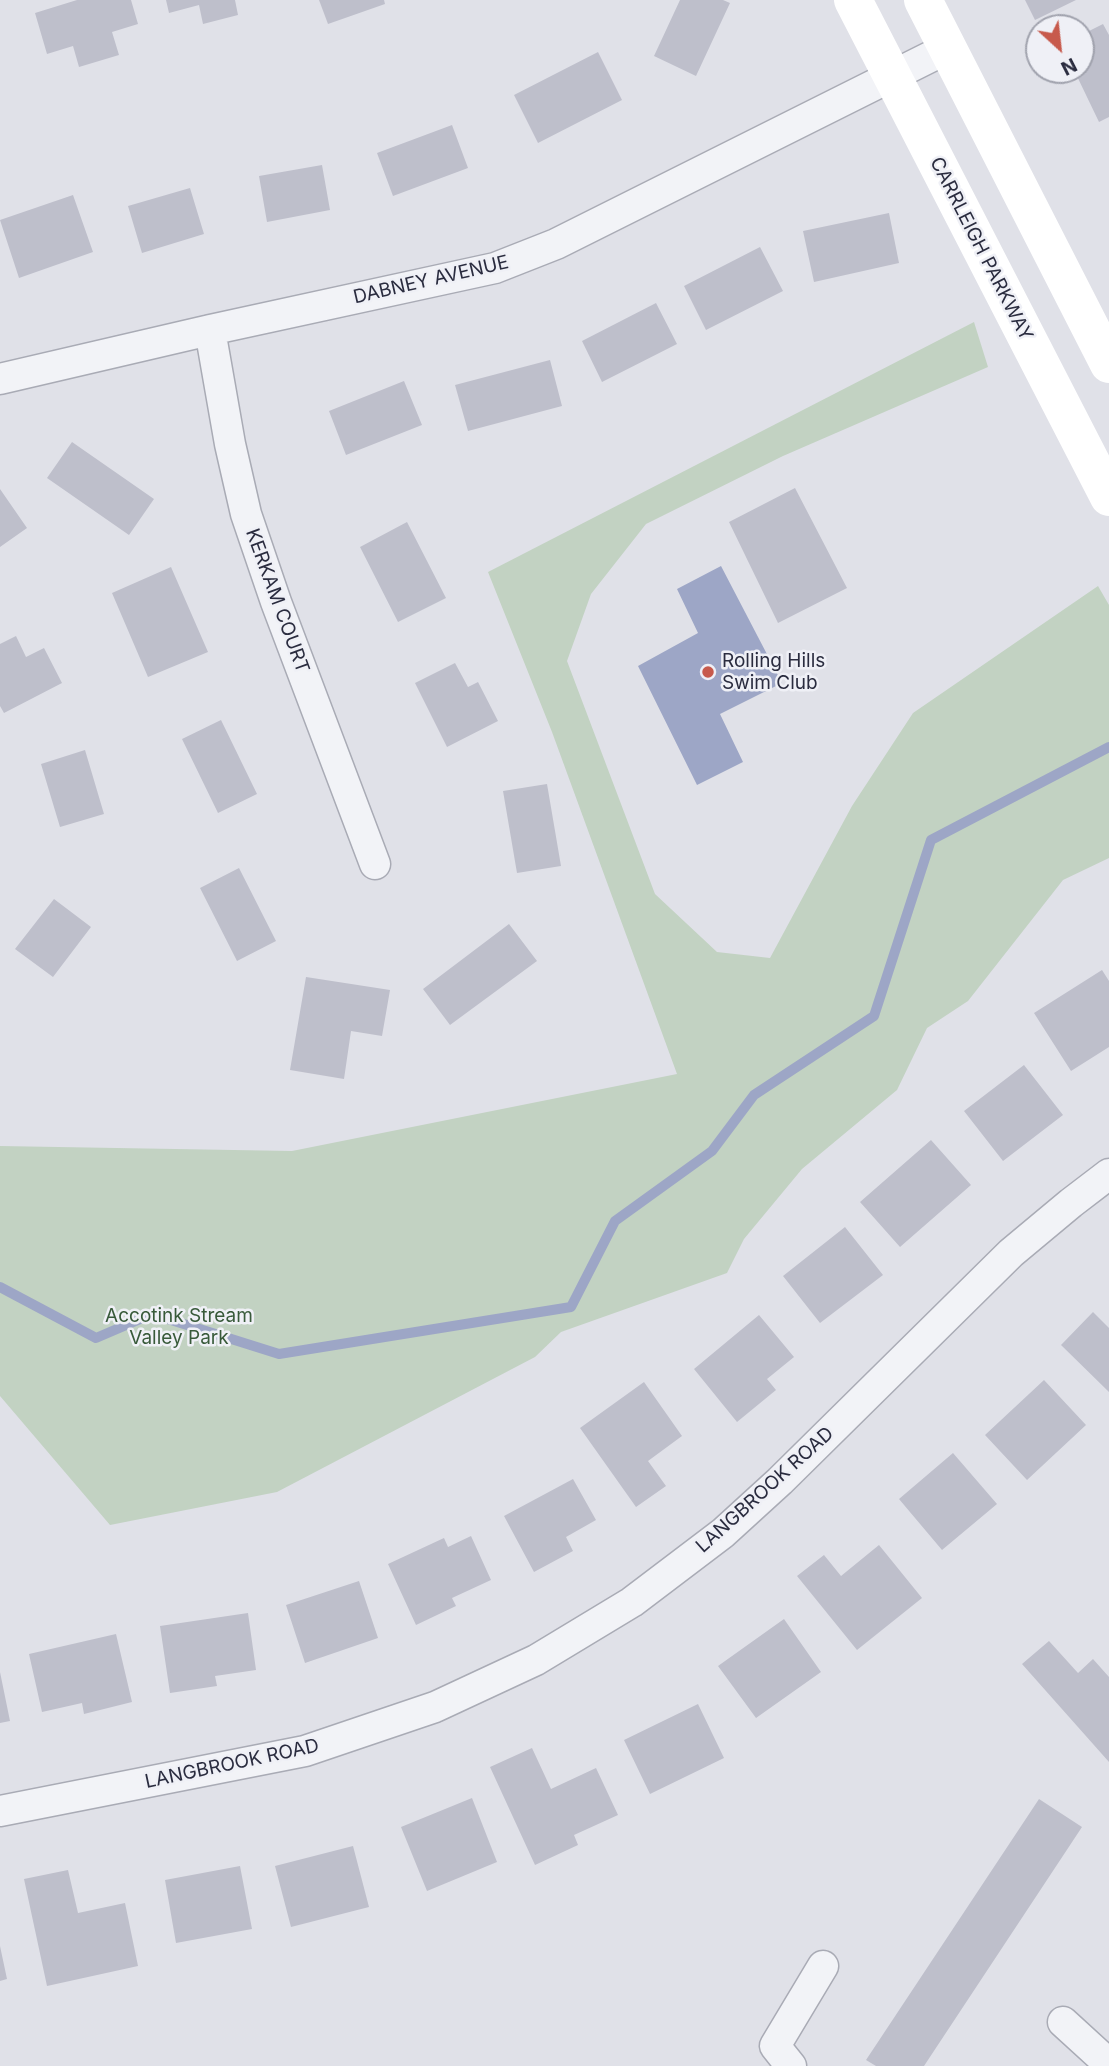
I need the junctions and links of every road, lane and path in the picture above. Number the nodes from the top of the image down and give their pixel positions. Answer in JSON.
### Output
{"nodes":[{"id":1,"x":853,"y":0,"type":"edge"},
{"id":2,"x":923,"y":0,"type":"edge"},
{"id":3,"x":948,"y":48,"type":"junction"},
{"id":4,"x":892,"y":77,"type":"junction"},
{"id":5,"x":210,"y":330,"type":"junction"},
{"id":6,"x":1109,"y":364,"type":"edge"},
{"id":7,"x":0,"y":379,"type":"edge"},
{"id":8,"x":1109,"y":497,"type":"edge"},
{"id":9,"x":375,"y":864,"type":"dead end"},
{"id":10,"x":1109,"y":1174,"type":"edge"},
{"id":11,"x":0,"y":1811,"type":"edge"},
{"id":12,"x":823,"y":1966,"type":"dead end"},
{"id":13,"x":1063,"y":2022,"type":"dead end"},
{"id":14,"x":1109,"y":2064,"type":"edge"},
{"id":15,"x":791,"y":2066,"type":"edge"}],
"edges":[{"from":1,"to":4,"type":"street","name":"CARRLEIGH PARKWAY"},
{"from":2,"to":3,"type":"street"},
{"from":3,"to":4,"type":"street","name":"DABNEY AVENUE"},
{"from":3,"to":6,"type":"street"},
{"from":4,"to":5,"type":"street","name":"DABNEY AVENUE"},
{"from":4,"to":8,"type":"street","name":"CARRLEIGH PARKWAY"},
{"from":5,"to":7,"type":"street","name":"DABNEY AVENUE"},
{"from":5,"to":9,"type":"street","name":"KERKAM COURT"},
{"from":10,"to":11,"type":"street","name":"LANGBROOK ROAD"},
{"from":12,"to":15,"type":"street"},
{"from":13,"to":14,"type":"street"}]}
